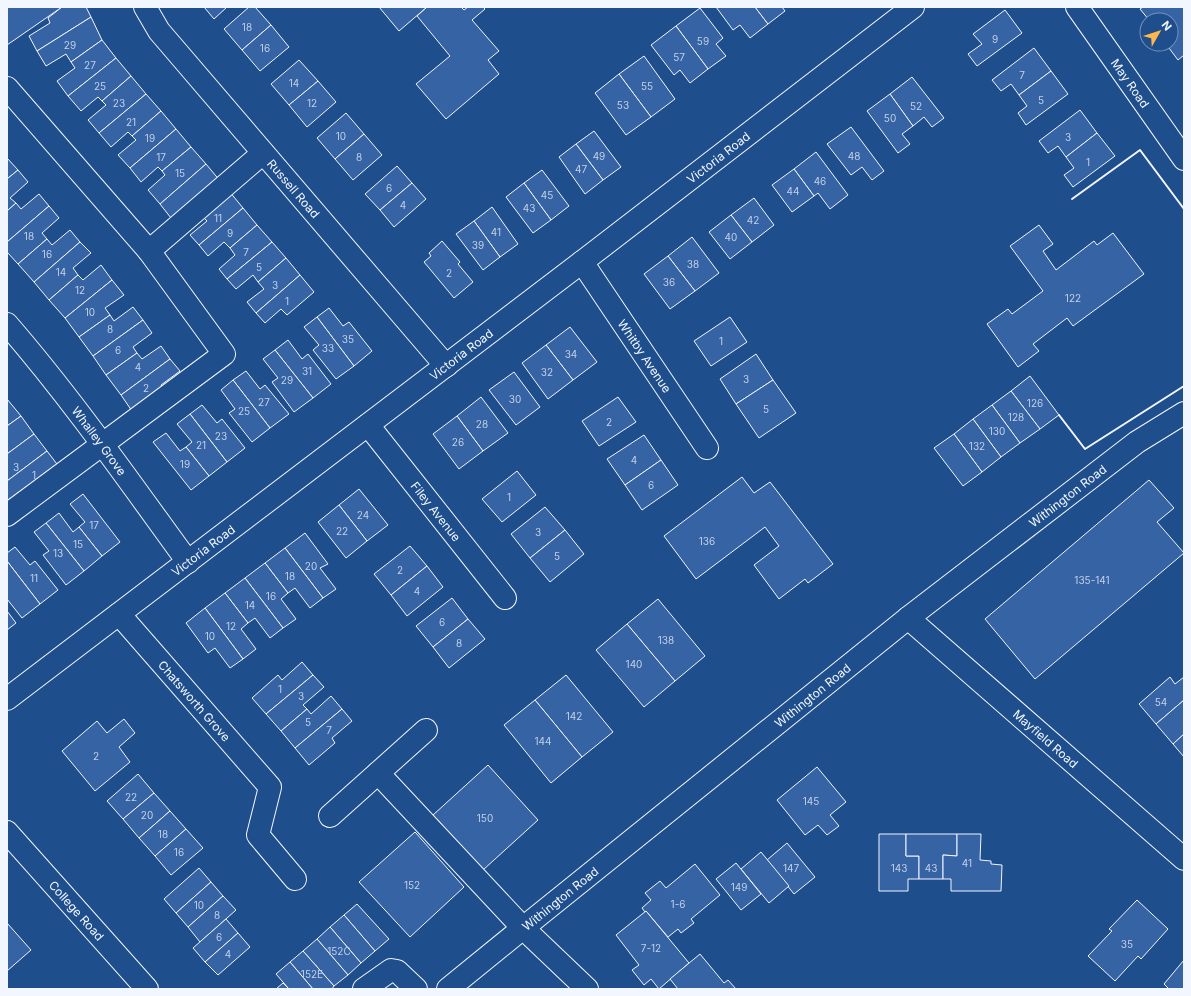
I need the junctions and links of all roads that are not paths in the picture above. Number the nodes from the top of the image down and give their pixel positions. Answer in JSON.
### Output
{"nodes":[{"id":1,"x":145,"y":7,"type":"edge"},
{"id":2,"x":913,"y":7,"type":"edge"},
{"id":3,"x":1077,"y":7,"type":"edge"},
{"id":4,"x":7,"y":88,"type":"edge"},
{"id":5,"x":263,"y":153,"type":"junction"},
{"id":6,"x":1184,"y":159,"type":"edge"},
{"id":7,"x":149,"y":251,"type":"junction"},
{"id":8,"x":582,"y":262,"type":"junction"},
{"id":9,"x":7,"y":324,"type":"edge"},
{"id":10,"x":446,"y":366,"type":"junction"},
{"id":11,"x":1183,"y":416,"type":"edge"},
{"id":12,"x":368,"y":425,"type":"junction"},
{"id":13,"x":102,"y":444,"type":"junction"},
{"id":14,"x":707,"y":448,"type":"dead end"},
{"id":15,"x":7,"y":515,"type":"edge"},
{"id":16,"x":188,"y":562,"type":"junction"},
{"id":17,"x":505,"y":598,"type":"dead end"},
{"id":18,"x":119,"y":614,"type":"junction"},
{"id":19,"x":908,"y":618,"type":"junction"},
{"id":20,"x":7,"y":699,"type":"edge"},
{"id":21,"x":426,"y":730,"type":"dead end"},
{"id":22,"x":378,"y":773,"type":"junction"},
{"id":23,"x":330,"y":816,"type":"dead end"},
{"id":24,"x":7,"y":832,"type":"edge"},
{"id":25,"x":1184,"y":859,"type":"edge"},
{"id":26,"x":295,"y":879,"type":"dead end"},
{"id":27,"x":523,"y":928,"type":"junction"},
{"id":28,"x":147,"y":989,"type":"edge"},
{"id":29,"x":364,"y":989,"type":"edge"},
{"id":30,"x":416,"y":989,"type":"edge"},
{"id":31,"x":448,"y":989,"type":"edge"},
{"id":32,"x":587,"y":989,"type":"edge"}],
"edges":[{"from":1,"to":5,"type":"street","name":"Russell Road"},
{"from":2,"to":8,"type":"street","name":"Victoria Road"},
{"from":3,"to":6,"type":"street","name":"May Road"},
{"from":4,"to":7,"type":"street"},
{"from":5,"to":7,"type":"street"},
{"from":5,"to":10,"type":"street","name":"Russell Road"},
{"from":7,"to":13,"type":"street"},
{"from":8,"to":10,"type":"street","name":"Victoria Road"},
{"from":8,"to":14,"type":"street","name":"Whitby Avenue"},
{"from":9,"to":13,"type":"street","name":"Whalley Grove"},
{"from":10,"to":12,"type":"street","name":"Victoria Road"},
{"from":11,"to":19,"type":"street","name":"Withington Road"},
{"from":12,"to":16,"type":"street","name":"Victoria Road"},
{"from":12,"to":17,"type":"street","name":"Filey Avenue"},
{"from":13,"to":15,"type":"street"},
{"from":13,"to":16,"type":"street","name":"Whalley Grove"},
{"from":16,"to":18,"type":"street","name":"Victoria Road"},
{"from":18,"to":20,"type":"street","name":"Victoria Road"},
{"from":18,"to":26,"type":"street","name":"Chatsworth Grove"},
{"from":19,"to":25,"type":"street","name":"Mayfield Road"},
{"from":19,"to":27,"type":"street","name":"Withington Road"},
{"from":21,"to":22,"type":"street"},
{"from":22,"to":23,"type":"street"},
{"from":22,"to":27,"type":"street"},
{"from":24,"to":28,"type":"street","name":"College Road"},
{"from":27,"to":31,"type":"street","name":"Withington Road"},
{"from":27,"to":32,"type":"street"},
{"from":29,"to":30,"type":"street"}]}
